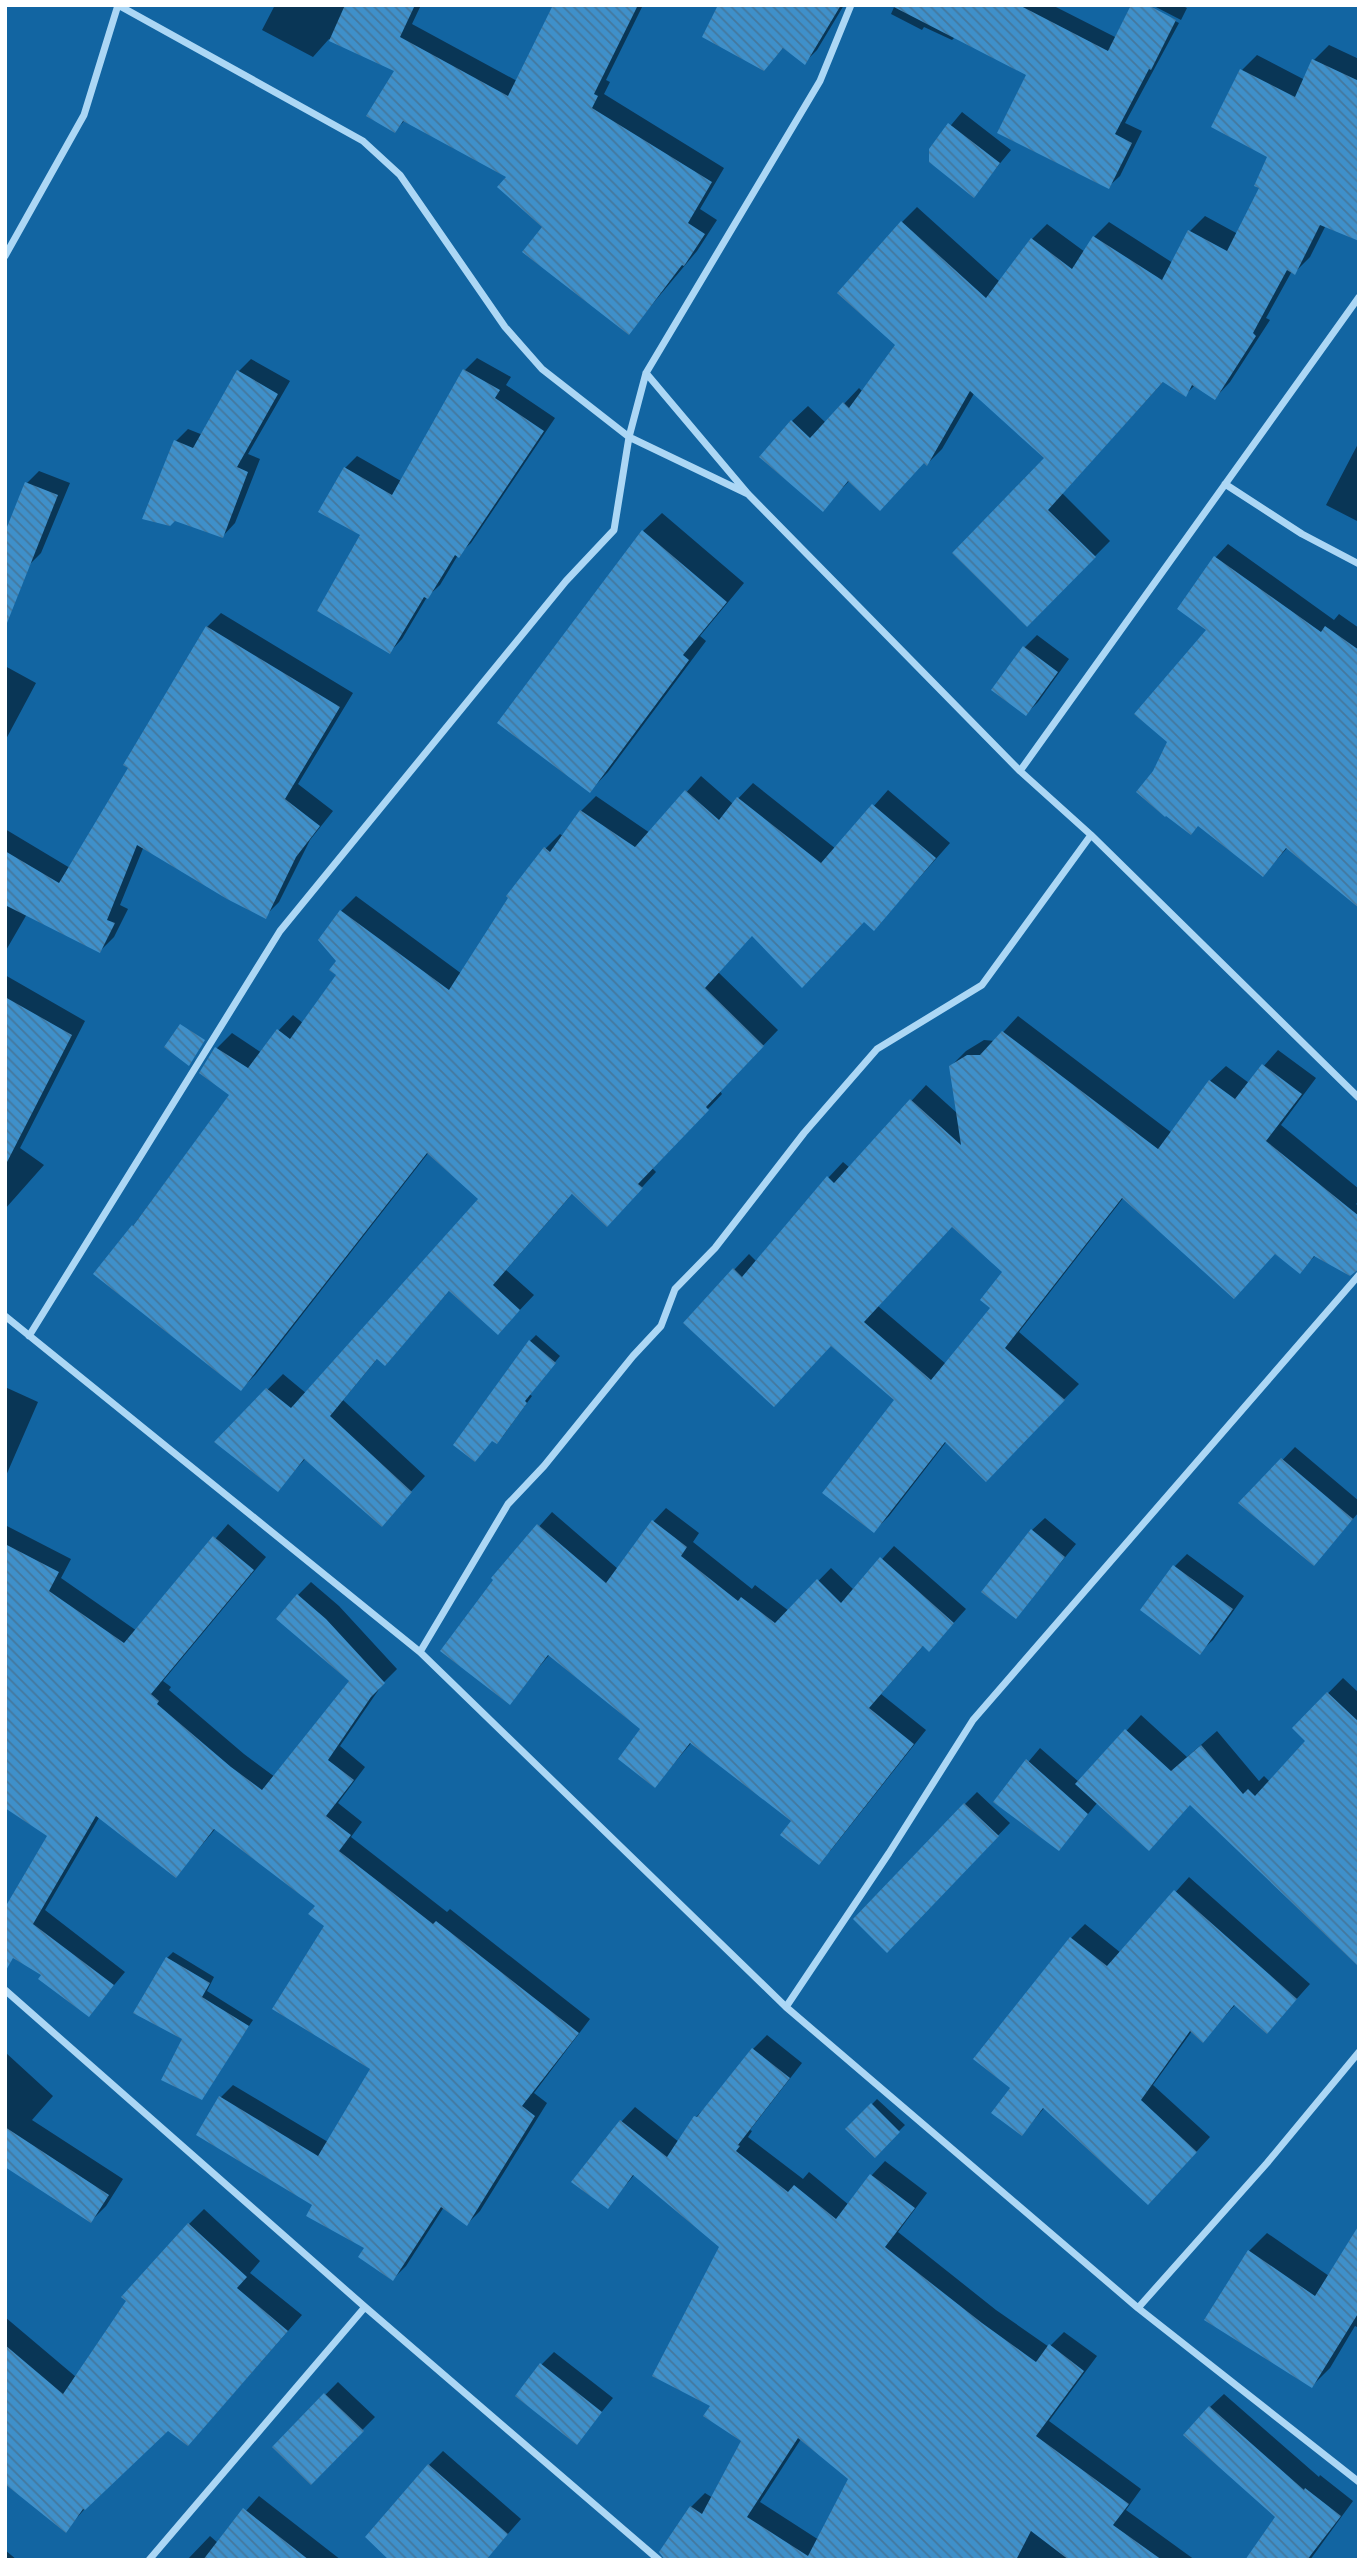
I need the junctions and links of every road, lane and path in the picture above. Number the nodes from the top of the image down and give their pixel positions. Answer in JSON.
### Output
{"nodes":[{"id":1,"x":851,"y":5,"type":"edge"},
{"id":2,"x":5,"y":256,"type":"edge"},
{"id":3,"x":1359,"y":298,"type":"edge"},
{"id":4,"x":646,"y":373,"type":"junction"},
{"id":5,"x":629,"y":437,"type":"junction"},
{"id":6,"x":1225,"y":484,"type":"junction"},
{"id":7,"x":748,"y":494,"type":"junction"},
{"id":8,"x":1359,"y":564,"type":"edge"},
{"id":9,"x":1020,"y":771,"type":"junction"},
{"id":10,"x":1091,"y":835,"type":"junction"},
{"id":11,"x":1359,"y":1098,"type":"edge"},
{"id":12,"x":1359,"y":1275,"type":"edge"},
{"id":13,"x":5,"y":1316,"type":"edge"},
{"id":14,"x":29,"y":1336,"type":"junction"},
{"id":15,"x":420,"y":1652,"type":"junction"},
{"id":16,"x":5,"y":1990,"type":"edge"},
{"id":17,"x":786,"y":2007,"type":"junction"},
{"id":18,"x":1359,"y":2052,"type":"edge"},
{"id":19,"x":365,"y":2307,"type":"junction"},
{"id":20,"x":1138,"y":2308,"type":"junction"},
{"id":21,"x":1359,"y":2482,"type":"edge"},
{"id":22,"x":149,"y":2560,"type":"edge"},
{"id":23,"x":659,"y":2560,"type":"edge"}],
"edges":[{"from":1,"to":4,"type":"street"},
{"from":2,"to":5,"type":"street"},
{"from":3,"to":6,"type":"street"},
{"from":4,"to":5,"type":"street"},
{"from":4,"to":7,"type":"street"},
{"from":5,"to":7,"type":"street"},
{"from":5,"to":14,"type":"street"},
{"from":6,"to":8,"type":"street"},
{"from":6,"to":9,"type":"street"},
{"from":7,"to":9,"type":"street"},
{"from":9,"to":10,"type":"street"},
{"from":10,"to":11,"type":"street"},
{"from":10,"to":15,"type":"street"},
{"from":12,"to":17,"type":"street"},
{"from":13,"to":14,"type":"street"},
{"from":14,"to":15,"type":"street"},
{"from":15,"to":17,"type":"street"},
{"from":16,"to":19,"type":"street"},
{"from":17,"to":20,"type":"street"},
{"from":18,"to":20,"type":"street"},
{"from":19,"to":22,"type":"street"},
{"from":19,"to":23,"type":"street"},
{"from":20,"to":21,"type":"street"}]}
